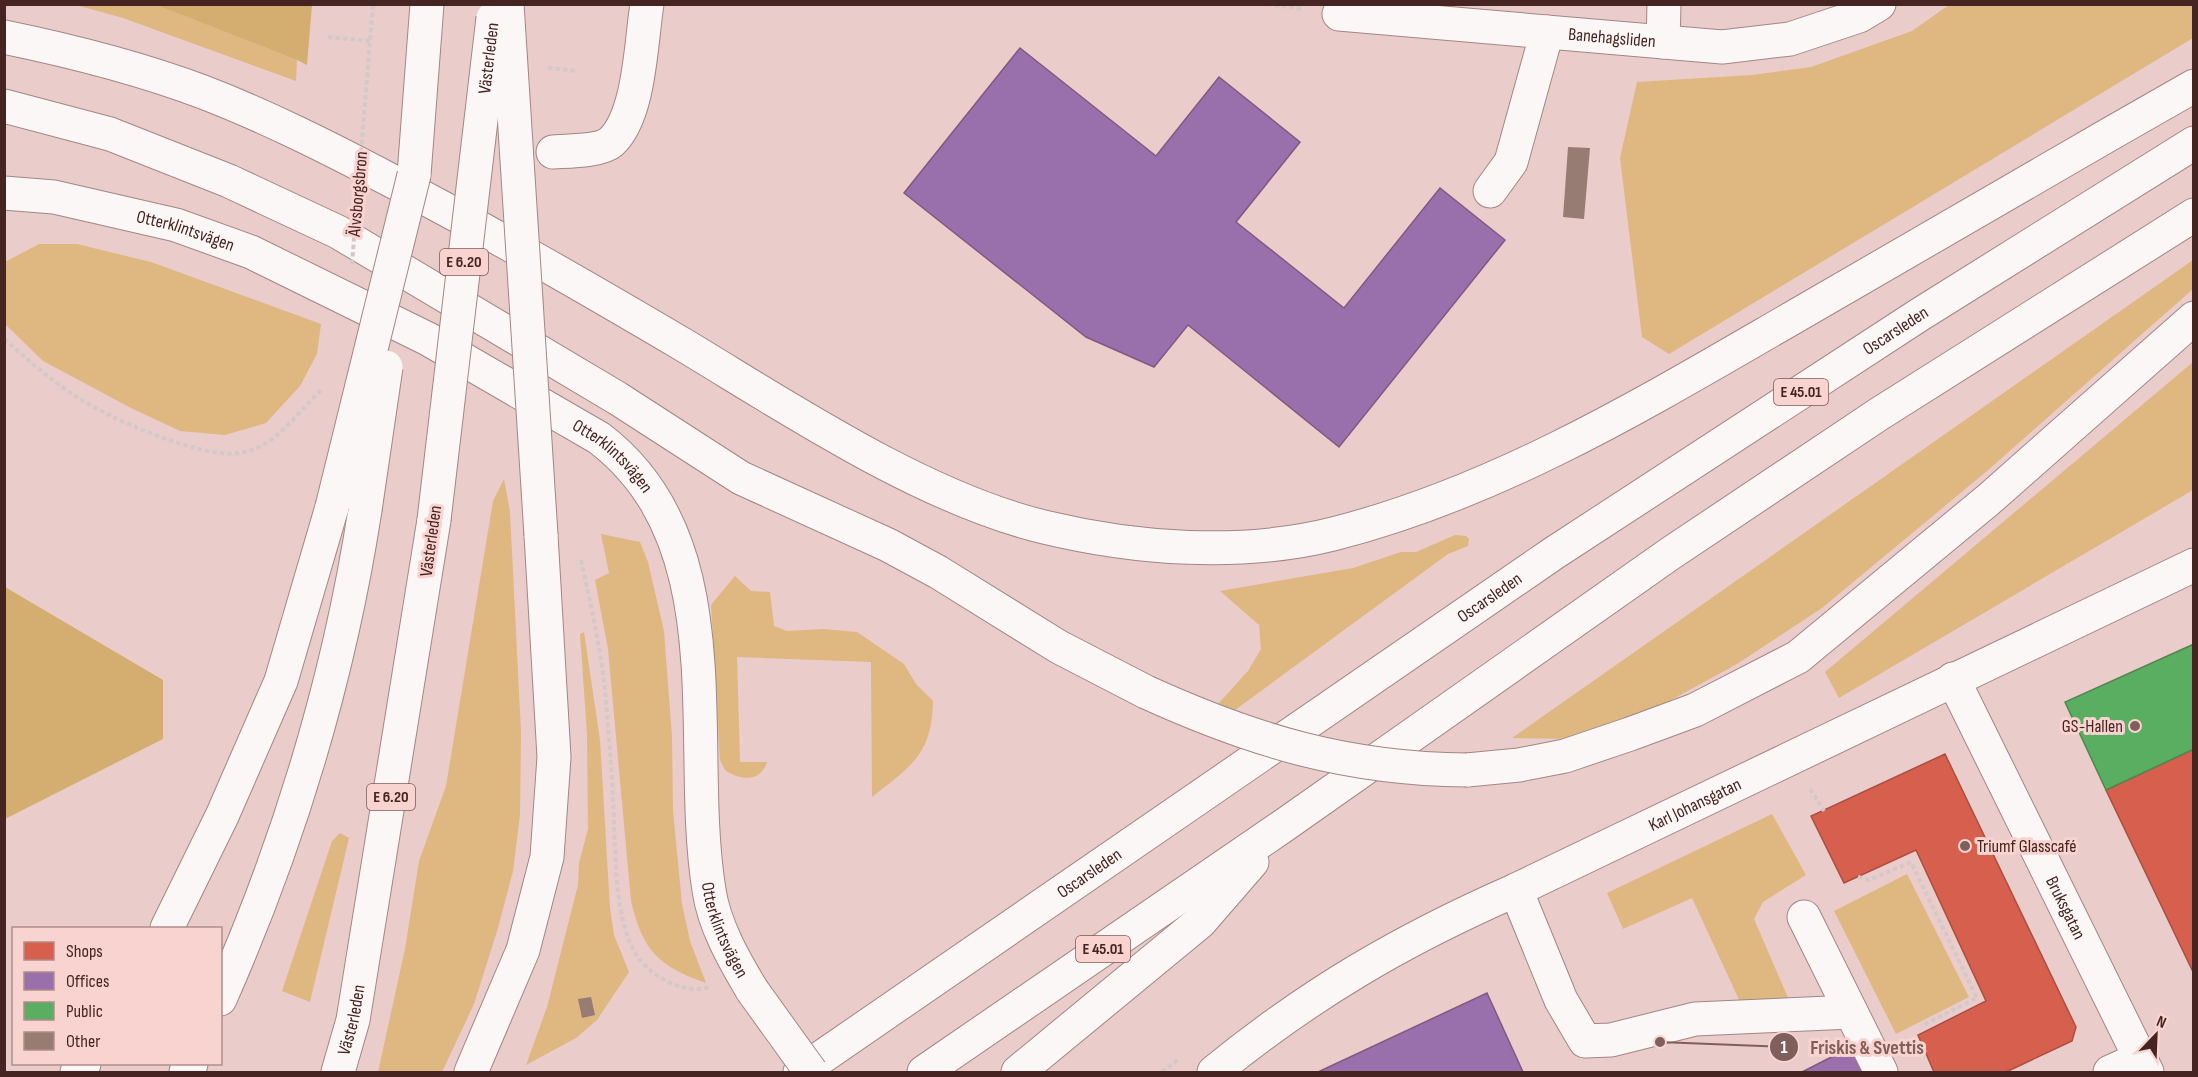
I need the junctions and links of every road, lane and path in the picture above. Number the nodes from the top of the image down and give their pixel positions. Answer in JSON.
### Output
{"nodes":[{"id":1,"x":373,"y":4,"type":"edge"},
{"id":2,"x":427,"y":4,"type":"edge"},
{"id":3,"x":494,"y":4,"type":"edge"},
{"id":4,"x":507,"y":4,"type":"edge"},
{"id":5,"x":647,"y":4,"type":"edge"},
{"id":6,"x":1664,"y":4,"type":"edge"},
{"id":7,"x":1879,"y":4,"type":"edge"},
{"id":8,"x":1339,"y":14,"type":"dead end"},
{"id":9,"x":1547,"y":32,"type":"junction"},
{"id":10,"x":4,"y":37,"type":"edge"},
{"id":11,"x":328,"y":37,"type":"dead end"},
{"id":12,"x":370,"y":41,"type":"junction"},
{"id":13,"x":1664,"y":42,"type":"junction"},
{"id":14,"x":539,"y":68,"type":"dead end"},
{"id":15,"x":577,"y":71,"type":"dead end"},
{"id":16,"x":2193,"y":86,"type":"edge"},
{"id":17,"x":4,"y":106,"type":"edge"},
{"id":18,"x":2193,"y":143,"type":"edge"},
{"id":19,"x":553,"y":152,"type":"dead end"},
{"id":20,"x":414,"y":175,"type":"junction"},
{"id":21,"x":1490,"y":191,"type":"dead end"},
{"id":22,"x":4,"y":194,"type":"edge"},
{"id":23,"x":2193,"y":215,"type":"edge"},
{"id":24,"x":352,"y":265,"type":"dead end"},
{"id":25,"x":2193,"y":318,"type":"edge"},
{"id":26,"x":4,"y":339,"type":"edge"},
{"id":27,"x":324,"y":387,"type":"dead end"},
{"id":28,"x":579,"y":549,"type":"dead end"},
{"id":29,"x":2193,"y":565,"type":"edge"},
{"id":30,"x":1953,"y":679,"type":"junction"},
{"id":31,"x":1283,"y":826,"type":"junction"},
{"id":32,"x":1858,"y":877,"type":"dead end"},
{"id":33,"x":1516,"y":890,"type":"junction"},
{"id":34,"x":1804,"y":917,"type":"dead end"},
{"id":35,"x":167,"y":927,"type":"edge"},
{"id":36,"x":712,"y":986,"type":"dead end"},
{"id":37,"x":222,"y":995,"type":"edge"},
{"id":38,"x":1851,"y":1012,"type":"junction"},
{"id":39,"x":1945,"y":1014,"type":"junction"},
{"id":40,"x":1948,"y":1020,"type":"dead end"},
{"id":41,"x":1921,"y":1026,"type":"dead end"},
{"id":42,"x":2144,"y":1066,"type":"edge"},
{"id":43,"x":338,"y":1072,"type":"edge"},
{"id":44,"x":471,"y":1072,"type":"edge"},
{"id":45,"x":800,"y":1072,"type":"edge"},
{"id":46,"x":811,"y":1072,"type":"edge"},
{"id":47,"x":924,"y":1072,"type":"edge"},
{"id":48,"x":1018,"y":1072,"type":"edge"},
{"id":49,"x":1214,"y":1072,"type":"edge"},
{"id":50,"x":1881,"y":1072,"type":"edge"},
{"id":51,"x":2110,"y":1072,"type":"edge"}],
"edges":[{"from":1,"to":12,"type":"path","name":"Älvsborgsbron","bridge":true},
{"from":2,"to":20,"type":"main road"},
{"from":3,"to":43,"type":"main road","name":"Västerleden","number":"E 6.20","bridge":true},
{"from":4,"to":44,"type":"main road","bridge":true},
{"from":5,"to":19,"type":"main road"},
{"from":6,"to":13,"type":"main road"},
{"from":7,"to":13,"type":"main road","name":"Banehagsliden"},
{"from":8,"to":9,"type":"main road","name":"Banehagsliden"},
{"from":9,"to":13,"type":"main road","name":"Banehagsliden"},
{"from":9,"to":21,"type":"main road"},
{"from":10,"to":16,"type":"main road"},
{"from":11,"to":12,"type":"path"},
{"from":12,"to":24,"type":"path","name":"Älvsborgsbron","bridge":true},
{"from":14,"to":15,"type":"path"},
{"from":17,"to":25,"type":"main road","bridge":true},
{"from":18,"to":45,"type":"main road","name":"Oscarsleden","number":"E 45.01"},
{"from":20,"to":35,"type":"main road","bridge":true},
{"from":20,"to":37,"type":"main road","bridge":true},
{"from":22,"to":46,"type":"main road","name":"Otterklintsvägen","bridge":true},
{"from":23,"to":31,"type":"main road","number":"E 45.01"},
{"from":26,"to":27,"type":"path"},
{"from":28,"to":36,"type":"path"},
{"from":29,"to":30,"type":"main road","name":"Karl Johansgatan"},
{"from":30,"to":33,"type":"main road","name":"Karl Johansgatan"},
{"from":30,"to":42,"type":"main road","name":"Bruksgatan"},
{"from":31,"to":47,"type":"main road","number":"E 45.01"},
{"from":31,"to":48,"type":"main road"},
{"from":32,"to":39,"type":"path"},
{"from":33,"to":38,"type":"main road"},
{"from":33,"to":49,"type":"main road","name":"Karl Johansgatan"},
{"from":34,"to":38,"type":"main road"},
{"from":38,"to":50,"type":"main road"},
{"from":39,"to":40,"type":"path"},
{"from":39,"to":41,"type":"path"},
{"from":42,"to":51,"type":"main road"}]}
